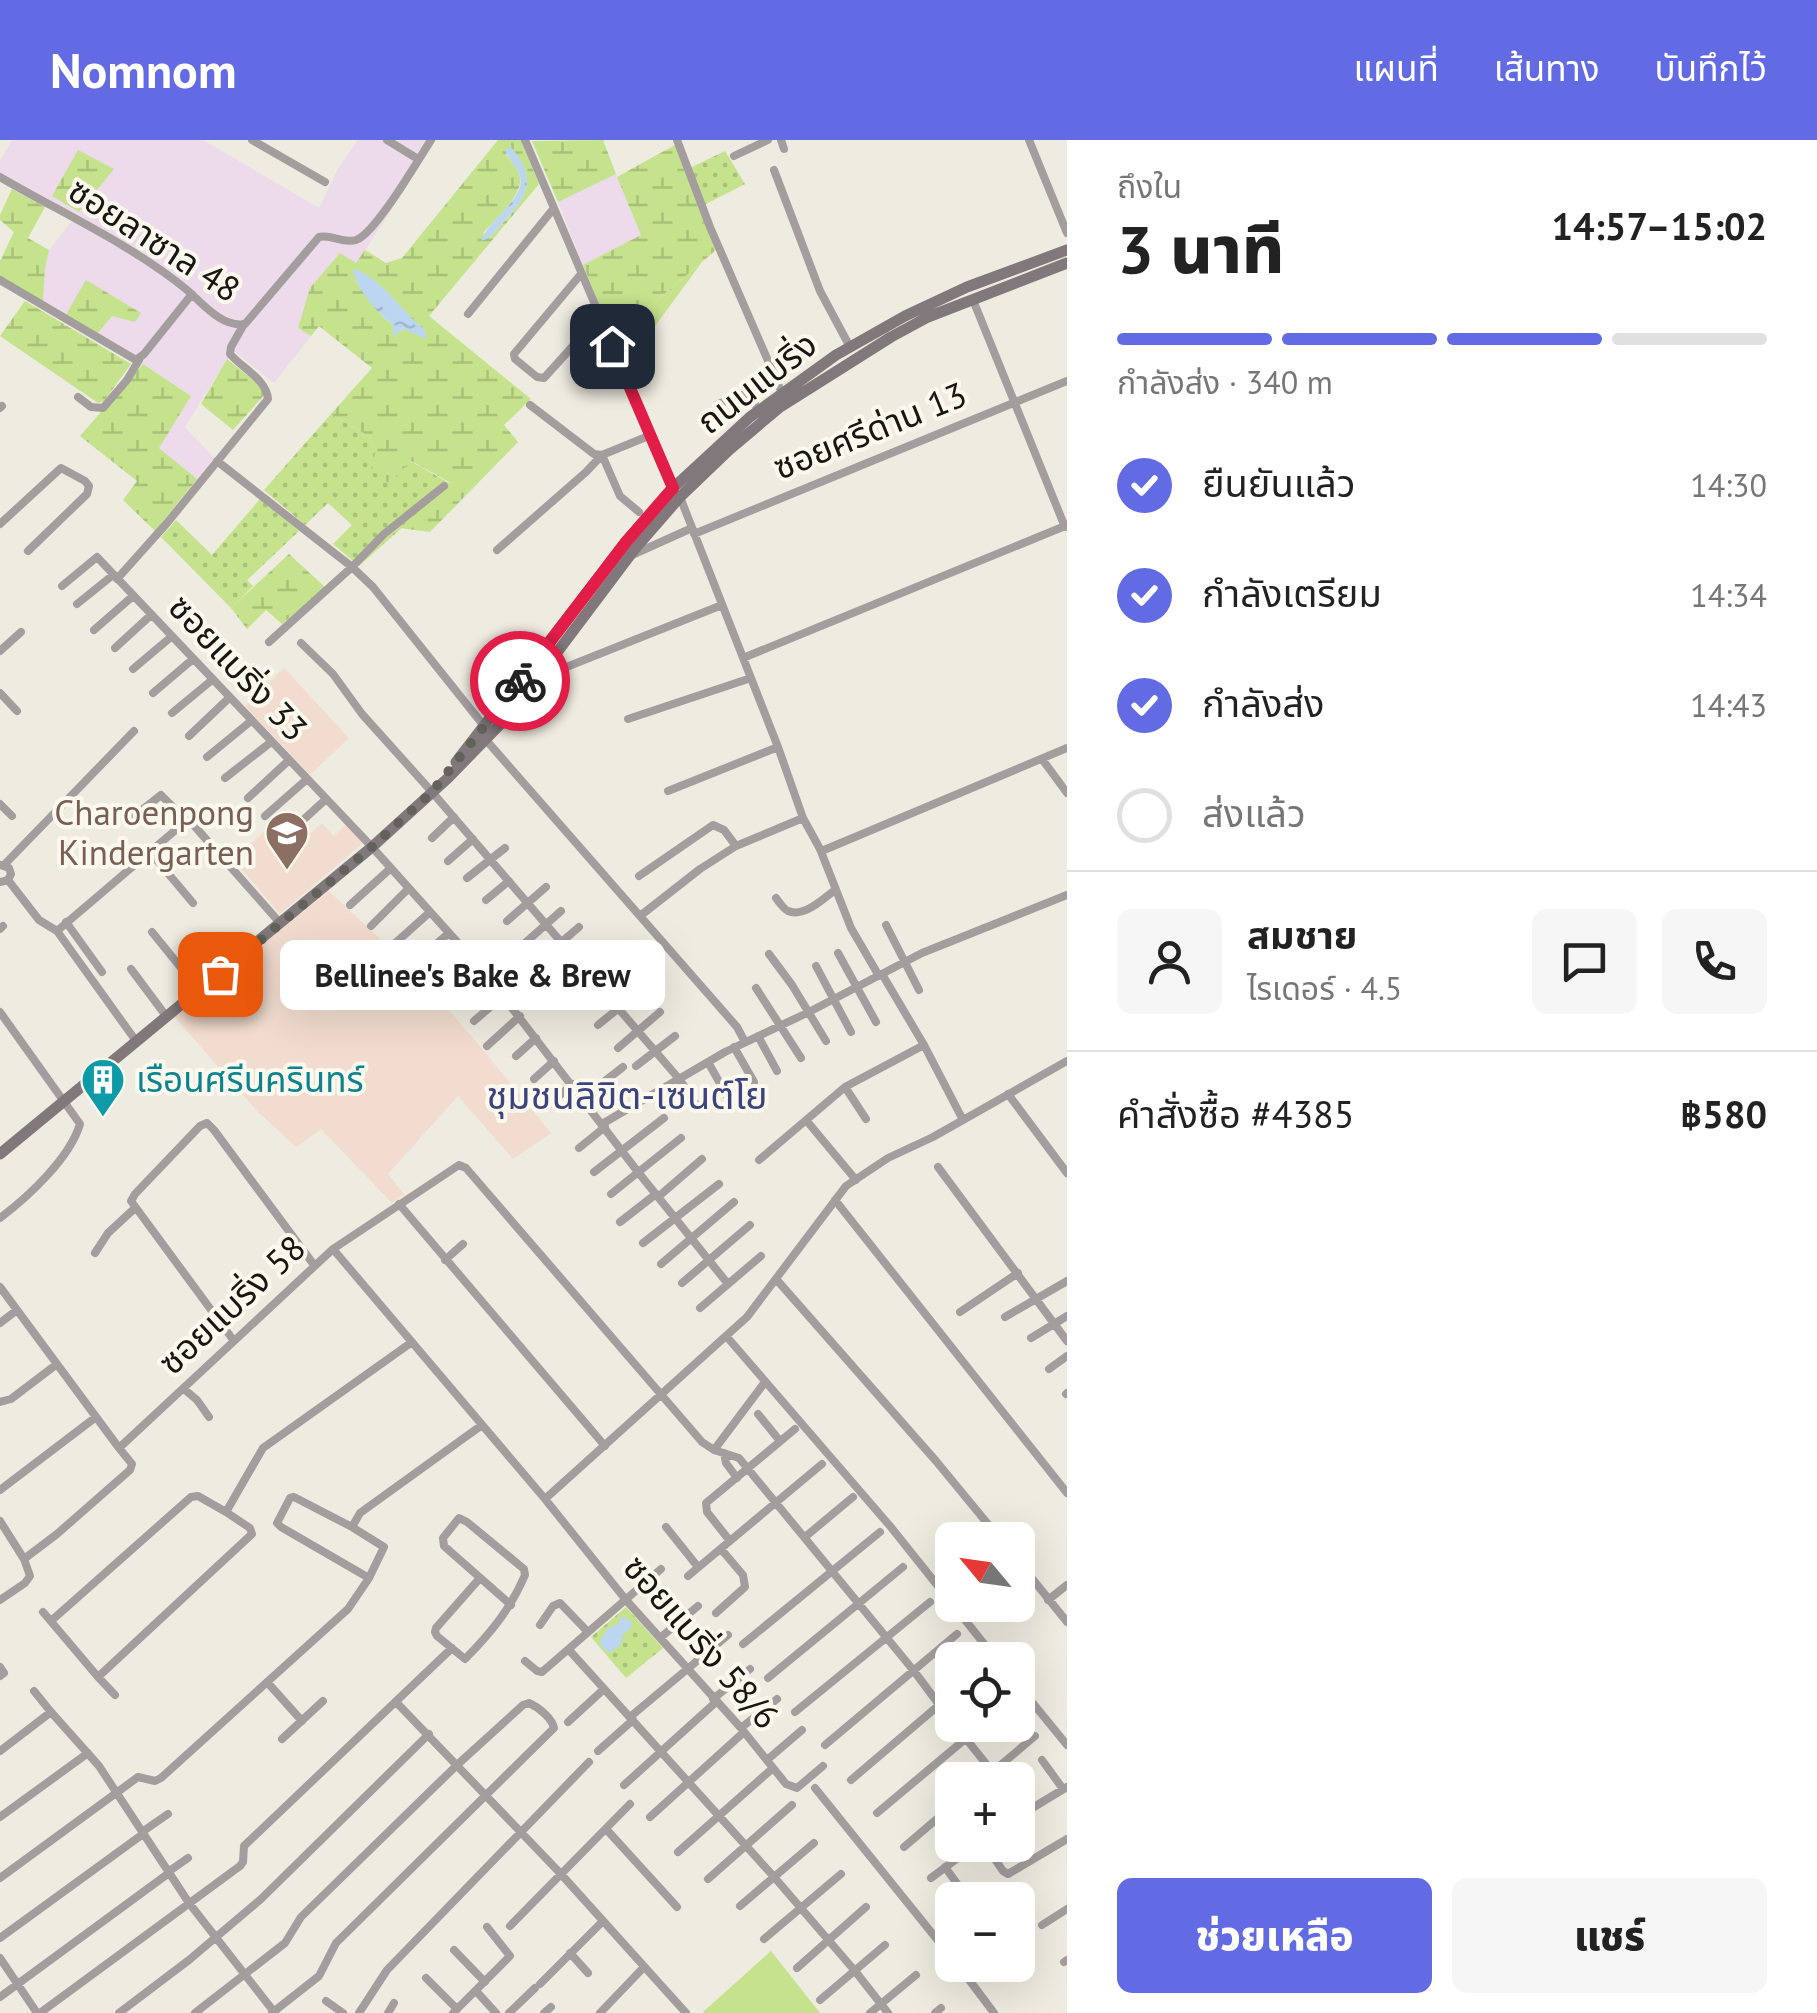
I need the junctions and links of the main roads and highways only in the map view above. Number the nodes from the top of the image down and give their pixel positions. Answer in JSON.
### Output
{"nodes":[{"id":1,"x":1067,"y":250,"type":"edge"},
{"id":2,"x":1058,"y":262,"type":"edge"},
{"id":3,"x":677,"y":492,"type":"junction"},
{"id":4,"x":434,"y":791,"type":"junction"},
{"id":5,"x":1,"y":1150,"type":"edge"}],
"edges":[{"from":1,"to":2,"type":"main road","name":"ถนนแบริ่ง"},
{"from":2,"to":3,"type":"main road","name":"ถนนแบริ่ง"},
{"from":2,"to":3,"type":"main road","name":"ถนนแบริ่ง"},
{"from":3,"to":4,"type":"main road","name":"ถนนแบริ่ง"},
{"from":3,"to":4,"type":"main road","name":"ถนนแบริ่ง"},
{"from":4,"to":5,"type":"main road","name":"ถนนแบริ่ง"}]}
